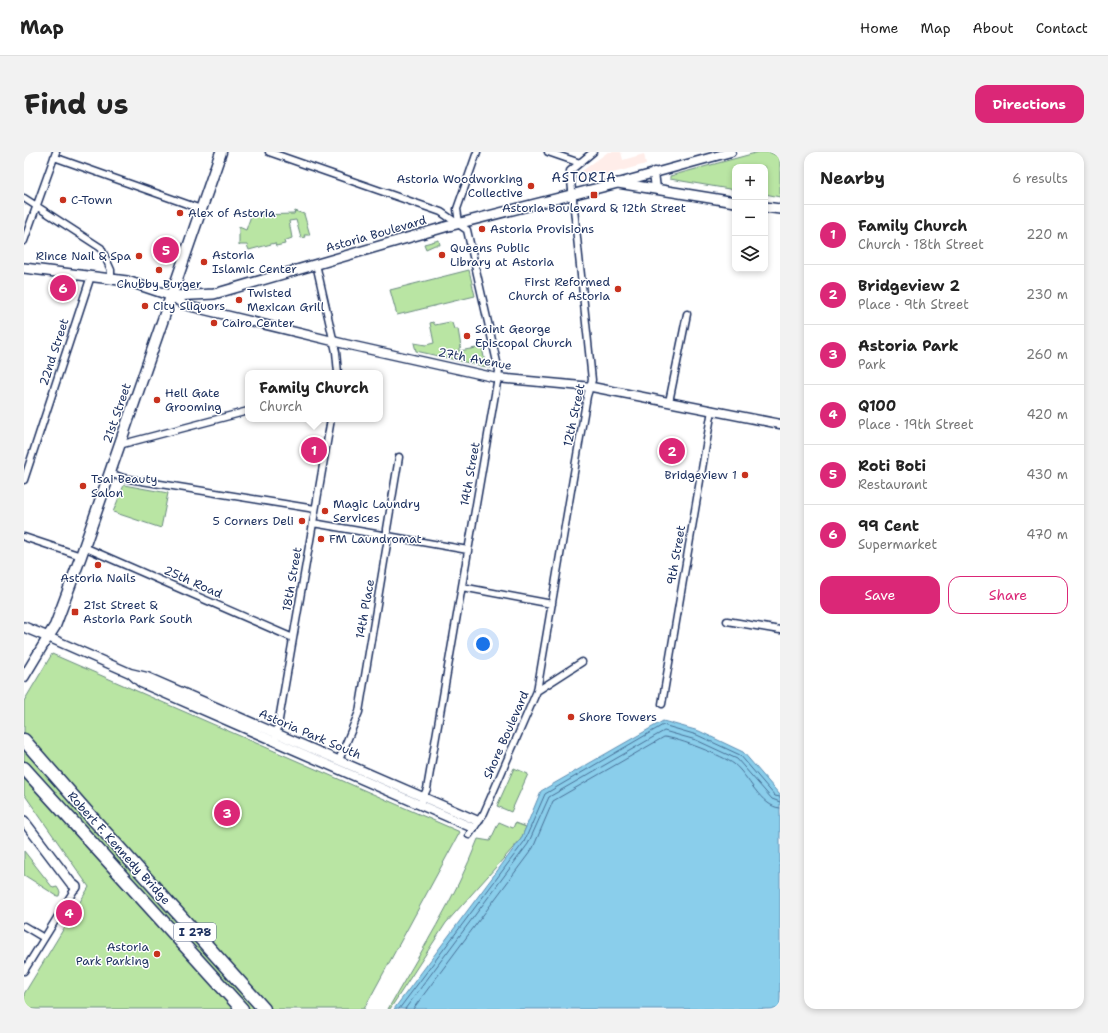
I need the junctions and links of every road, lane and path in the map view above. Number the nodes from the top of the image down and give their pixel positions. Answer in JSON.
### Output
{"nodes":[{"id":1,"x":221,"y":152,"type":"edge"},
{"id":2,"x":269,"y":152,"type":"edge"},
{"id":3,"x":477,"y":152,"type":"edge"},
{"id":4,"x":548,"y":152,"type":"edge"},
{"id":5,"x":593,"y":152,"type":"edge"},
{"id":6,"x":731,"y":152,"type":"edge"},
{"id":7,"x":55,"y":154,"type":"edge"},
{"id":8,"x":580,"y":163,"type":"junction"},
{"id":9,"x":654,"y":172,"type":"junction"},
{"id":10,"x":618,"y":183,"type":"junction"},
{"id":11,"x":656,"y":189,"type":"junction"},
{"id":12,"x":572,"y":193,"type":"junction"},
{"id":13,"x":24,"y":198,"type":"edge"},
{"id":14,"x":732,"y":202,"type":"edge"},
{"id":15,"x":36,"y":206,"type":"junction"},
{"id":16,"x":768,"y":207,"type":"edge"},
{"id":17,"x":201,"y":209,"type":"junction"},
{"id":18,"x":780,"y":209,"type":"edge"},
{"id":19,"x":459,"y":223,"type":"junction"},
{"id":20,"x":24,"y":241,"type":"edge"},
{"id":21,"x":316,"y":264,"type":"junction"},
{"id":22,"x":24,"y":268,"type":"edge"},
{"id":23,"x":91,"y":276,"type":"junction"},
{"id":24,"x":111,"y":279,"type":"junction"},
{"id":25,"x":172,"y":296,"type":"junction"},
{"id":26,"x":687,"y":314,"type":"dead end"},
{"id":27,"x":334,"y":341,"type":"junction"},
{"id":28,"x":338,"y":370,"type":"edge"},
{"id":29,"x":497,"y":378,"type":"junction"},
{"id":30,"x":590,"y":386,"type":"junction"},
{"id":31,"x":669,"y":402,"type":"junction"},
{"id":32,"x":712,"y":410,"type":"junction"},
{"id":33,"x":245,"y":412,"type":"edge"},
{"id":34,"x":330,"y":422,"type":"edge"},
{"id":35,"x":780,"y":424,"type":"edge"},
{"id":36,"x":119,"y":445,"type":"junction"},
{"id":37,"x":399,"y":457,"type":"dead end"},
{"id":38,"x":110,"y":473,"type":"junction"},
{"id":39,"x":24,"y":480,"type":"edge"},
{"id":40,"x":315,"y":509,"type":"junction"},
{"id":41,"x":313,"y":523,"type":"junction"},
{"id":42,"x":388,"y":536,"type":"junction"},
{"id":43,"x":24,"y":537,"type":"edge"},
{"id":44,"x":468,"y":550,"type":"junction"},
{"id":45,"x":82,"y":551,"type":"junction"},
{"id":46,"x":462,"y":587,"type":"junction"},
{"id":47,"x":552,"y":604,"type":"junction"},
{"id":48,"x":727,"y":621,"type":"dead end"},
{"id":49,"x":24,"y":627,"type":"edge"},
{"id":50,"x":780,"y":630,"type":"edge"},
{"id":51,"x":48,"y":638,"type":"junction"},
{"id":52,"x":293,"y":638,"type":"junction"},
{"id":53,"x":582,"y":662,"type":"dead end"},
{"id":54,"x":130,"y":673,"type":"junction"},
{"id":55,"x":24,"y":677,"type":"edge"},
{"id":56,"x":537,"y":691,"type":"junction"},
{"id":57,"x":662,"y":704,"type":"dead end"},
{"id":58,"x":277,"y":733,"type":"junction"},
{"id":59,"x":24,"y":740,"type":"edge"},
{"id":60,"x":275,"y":742,"type":"junction"},
{"id":61,"x":339,"y":760,"type":"junction"},
{"id":62,"x":24,"y":768,"type":"edge"},
{"id":63,"x":424,"y":797,"type":"junction"},
{"id":64,"x":420,"y":805,"type":"junction"},
{"id":65,"x":24,"y":821,"type":"edge"},
{"id":66,"x":478,"y":821,"type":"junction"},
{"id":67,"x":471,"y":832,"type":"joint"},
{"id":68,"x":76,"y":886,"type":"joint"},
{"id":69,"x":24,"y":926,"type":"edge"},
{"id":70,"x":44,"y":938,"type":"junction"},
{"id":71,"x":24,"y":971,"type":"edge"},
{"id":72,"x":242,"y":1009,"type":"edge"},
{"id":73,"x":264,"y":1009,"type":"edge"}],
"edges":[{"from":1,"to":17,"type":"main road","name":"21st Street"},
{"from":2,"to":19,"type":"street"},
{"from":3,"to":19,"type":"street"},
{"from":4,"to":8,"type":"street"},
{"from":5,"to":8,"type":"street","name":"12th Street"},
{"from":6,"to":9,"type":"street"},
{"from":7,"to":15,"type":"street"},
{"from":7,"to":17,"type":"street"},
{"from":8,"to":12,"type":"street","name":"12th Street"},
{"from":9,"to":10,"type":"street"},
{"from":9,"to":11,"type":"street"},
{"from":10,"to":11,"type":"main road","name":"Astoria Boulevard"},
{"from":10,"to":12,"type":"main road","name":"Astoria Boulevard"},
{"from":11,"to":14,"type":"main road","name":"Astoria Boulevard"},
{"from":12,"to":19,"type":"main road","name":"Astoria Boulevard"},
{"from":12,"to":30,"type":"street","name":"12th Street"},
{"from":13,"to":15,"type":"street"},
{"from":15,"to":20,"type":"street"},
{"from":15,"to":24,"type":"street"},
{"from":16,"to":18,"type":"main road"},
{"from":17,"to":25,"type":"main road","name":"21st Street"},
{"from":19,"to":21,"type":"main road","name":"Astoria Boulevard"},
{"from":19,"to":29,"type":"street","name":"14th Street"},
{"from":21,"to":25,"type":"main road","name":"Astoria Boulevard"},
{"from":21,"to":27,"type":"street"},
{"from":22,"to":23,"type":"main road","name":"Astoria Boulevard"},
{"from":23,"to":24,"type":"main road","name":"Astoria Boulevard"},
{"from":23,"to":39,"type":"street","name":"22nd Street"},
{"from":24,"to":25,"type":"main road","name":"Astoria Boulevard"},
{"from":25,"to":27,"type":"street","name":"27th Avenue"},
{"from":25,"to":36,"type":"main road","name":"21st Street"},
{"from":26,"to":31,"type":"street"},
{"from":27,"to":28,"type":"street"},
{"from":27,"to":29,"type":"street","name":"27th Avenue"},
{"from":29,"to":30,"type":"street","name":"27th Avenue"},
{"from":29,"to":44,"type":"street","name":"14th Street"},
{"from":30,"to":31,"type":"street","name":"27th Avenue"},
{"from":30,"to":47,"type":"street","name":"12th Street"},
{"from":31,"to":32,"type":"street","name":"27th Avenue"},
{"from":32,"to":35,"type":"street","name":"27th Avenue"},
{"from":32,"to":57,"type":"street","name":"9th Street"},
{"from":33,"to":36,"type":"street"},
{"from":34,"to":40,"type":"street","name":"18th Street"},
{"from":36,"to":38,"type":"main road","name":"21st Street"},
{"from":37,"to":42,"type":"street","name":"14th Place"},
{"from":38,"to":40,"type":"street"},
{"from":38,"to":45,"type":"main road","name":"21st Street"},
{"from":40,"to":41,"type":"street","name":"18th Street"},
{"from":41,"to":42,"type":"street"},
{"from":41,"to":52,"type":"street","name":"18th Street"},
{"from":42,"to":44,"type":"street"},
{"from":42,"to":61,"type":"street","name":"14th Place"},
{"from":43,"to":45,"type":"street","name":"25th Road"},
{"from":44,"to":46,"type":"street","name":"14th Street"},
{"from":45,"to":51,"type":"main road","name":"21st Street"},
{"from":45,"to":52,"type":"street","name":"25th Road"},
{"from":46,"to":47,"type":"street"},
{"from":46,"to":63,"type":"street","name":"14th Street"},
{"from":47,"to":56,"type":"street","name":"12th Street"},
{"from":48,"to":50,"type":"street"},
{"from":49,"to":51,"type":"main road"},
{"from":51,"to":54,"type":"street","name":"Astoria Park South"},
{"from":51,"to":55,"type":"main road","name":"21st Street"},
{"from":52,"to":58,"type":"street","name":"18th Street"},
{"from":53,"to":56,"type":"street","name":"Shore Boulevard"},
{"from":54,"to":58,"type":"street","name":"Astoria Park South"},
{"from":54,"to":60,"type":"street","name":"Astoria Park South"},
{"from":56,"to":66,"type":"street","name":"Shore Boulevard"},
{"from":58,"to":60,"type":"street","name":"18th Street"},
{"from":58,"to":61,"type":"street","name":"Astoria Park South"},
{"from":59,"to":73,"type":"highway","name":"Robert F. Kennedy Bridge","number":"I 278"},
{"from":60,"to":64,"type":"street","name":"Astoria Park South"},
{"from":61,"to":63,"type":"street","name":"Astoria Park South"},
{"from":62,"to":72,"type":"highway","name":"Robert F. Kennedy Bridge","number":"I 278"},
{"from":63,"to":64,"type":"street","name":"14th Street"},
{"from":63,"to":66,"type":"street","name":"Astoria Park South"},
{"from":64,"to":67,"type":"street","name":"Astoria Park South"},
{"from":65,"to":68,"type":"main road"},
{"from":66,"to":67,"type":"street","name":"Shore Boulevard"},
{"from":68,"to":70,"type":"street"},
{"from":69,"to":70,"type":"street"},
{"from":70,"to":71,"type":"street"}]}
